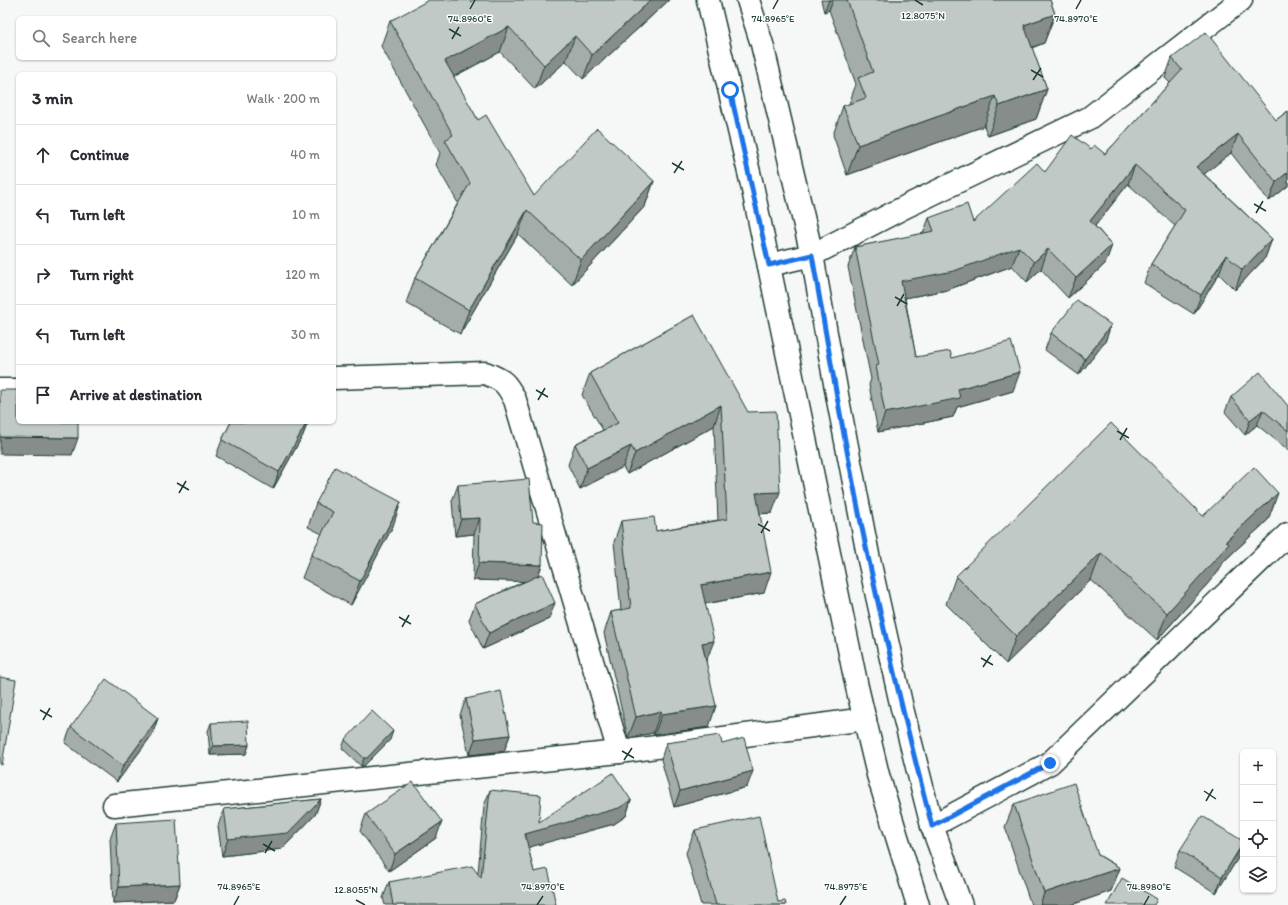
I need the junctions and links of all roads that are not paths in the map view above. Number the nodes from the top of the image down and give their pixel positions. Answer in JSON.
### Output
{"nodes":[{"id":1,"x":708,"y":0,"type":"edge"},
{"id":2,"x":748,"y":0,"type":"edge"},
{"id":3,"x":1242,"y":0,"type":"edge"},
{"id":4,"x":812,"y":255,"type":"junction"},
{"id":5,"x":769,"y":265,"type":"junction"},
{"id":6,"x":336,"y":378,"type":"edge"},
{"id":7,"x":0,"y":390,"type":"edge"},
{"id":8,"x":16,"y":390,"type":"edge"},
{"id":9,"x":1288,"y":534,"type":"edge"},
{"id":10,"x":865,"y":719,"type":"junction"},
{"id":11,"x":619,"y":752,"type":"junction"},
{"id":12,"x":114,"y":805,"type":"dead end"},
{"id":13,"x":932,"y":826,"type":"junction"},
{"id":14,"x":918,"y":905,"type":"edge"},
{"id":15,"x":961,"y":905,"type":"edge"}],
"edges":[{"from":1,"to":5,"type":"street"},
{"from":2,"to":4,"type":"street"},
{"from":3,"to":4,"type":"street"},
{"from":4,"to":5,"type":"street"},
{"from":4,"to":13,"type":"street"},
{"from":5,"to":10,"type":"street"},
{"from":6,"to":11,"type":"street"},
{"from":7,"to":8,"type":"street"},
{"from":9,"to":13,"type":"street"},
{"from":10,"to":11,"type":"street"},
{"from":10,"to":14,"type":"street"},
{"from":11,"to":12,"type":"street"},
{"from":13,"to":15,"type":"street"}]}
